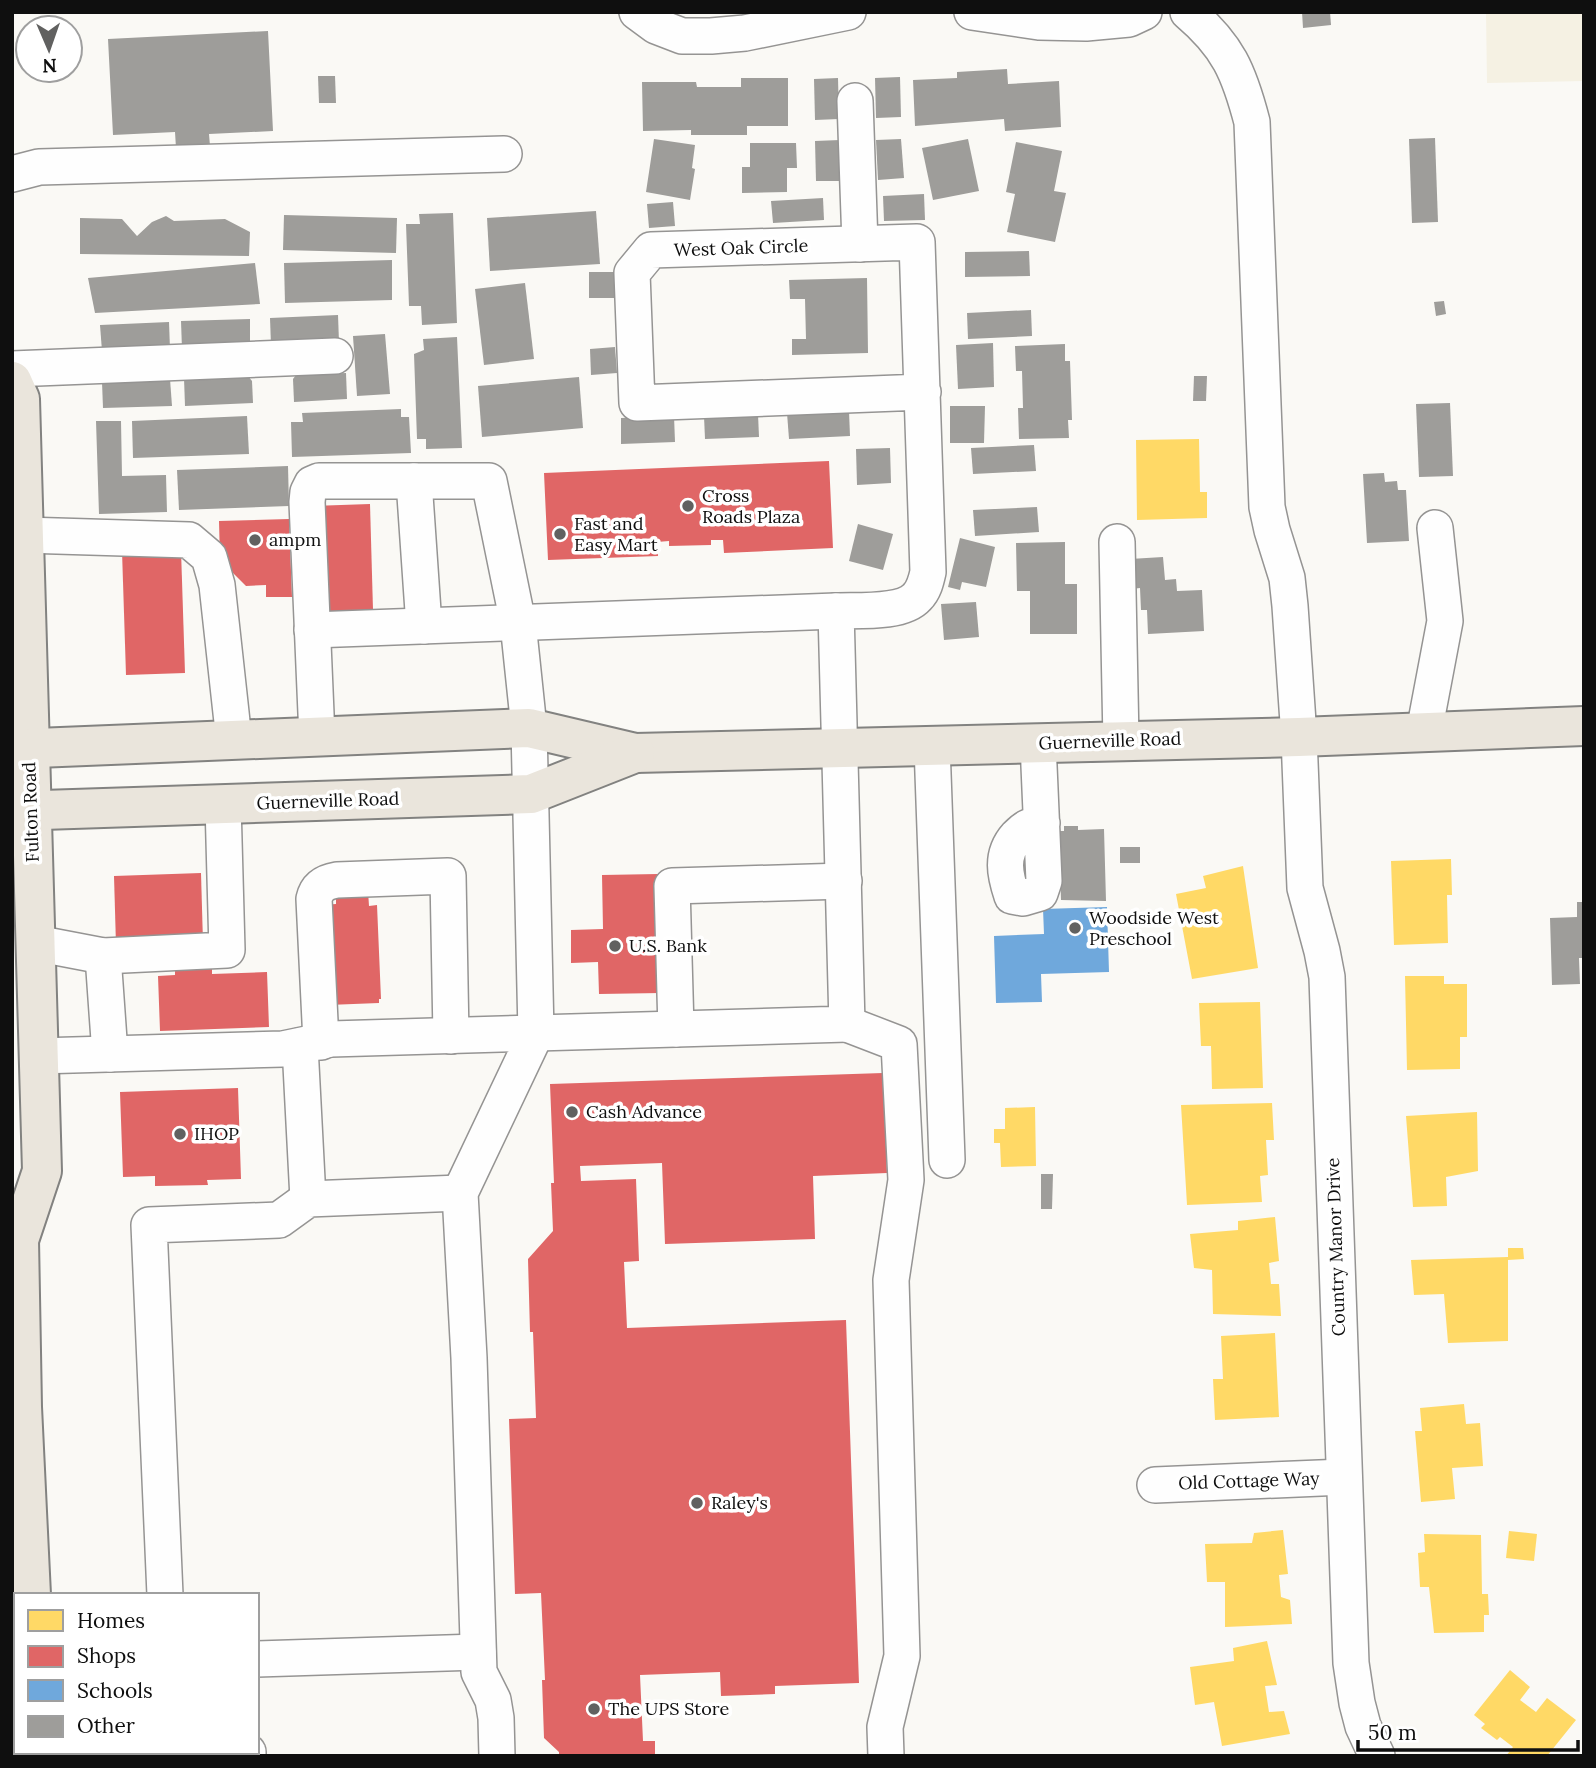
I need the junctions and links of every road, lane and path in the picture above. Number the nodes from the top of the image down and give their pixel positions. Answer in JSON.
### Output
{"nodes":[{"id":1,"x":637,"y":12,"type":"edge"},
{"id":2,"x":848,"y":12,"type":"edge"},
{"id":3,"x":972,"y":12,"type":"edge"},
{"id":4,"x":1144,"y":12,"type":"edge"},
{"id":5,"x":1188,"y":12,"type":"edge"},
{"id":6,"x":856,"y":101,"type":"dead end"},
{"id":7,"x":504,"y":154,"type":"dead end"},
{"id":8,"x":12,"y":174,"type":"edge"},
{"id":9,"x":860,"y":244,"type":"junction"},
{"id":10,"x":335,"y":356,"type":"dead end"},
{"id":11,"x":12,"y":369,"type":"edge"},
{"id":12,"x":12,"y":381,"type":"edge"},
{"id":13,"x":923,"y":392,"type":"junction"},
{"id":14,"x":414,"y":481,"type":"junction"},
{"id":15,"x":1435,"y":528,"type":"dead end"},
{"id":16,"x":24,"y":535,"type":"junction"},
{"id":17,"x":1116,"y":542,"type":"dead end"},
{"id":18,"x":836,"y":611,"type":"junction"},
{"id":19,"x":518,"y":623,"type":"junction"},
{"id":20,"x":424,"y":626,"type":"junction"},
{"id":21,"x":312,"y":630,"type":"junction"},
{"id":22,"x":1584,"y":726,"type":"edge"},
{"id":23,"x":528,"y":728,"type":"junction"},
{"id":24,"x":1424,"y":732,"type":"junction"},
{"id":25,"x":317,"y":737,"type":"junction"},
{"id":26,"x":1299,"y":737,"type":"junction"},
{"id":27,"x":234,"y":740,"type":"junction"},
{"id":28,"x":1121,"y":741,"type":"junction"},
{"id":29,"x":1038,"y":743,"type":"junction"},
{"id":30,"x":932,"y":746,"type":"junction"},
{"id":31,"x":21,"y":749,"type":"edge"},
{"id":32,"x":841,"y":749,"type":"junction"},
{"id":33,"x":635,"y":753,"type":"junction"},
{"id":34,"x":531,"y":794,"type":"junction"},
{"id":35,"x":223,"y":804,"type":"junction"},
{"id":36,"x":22,"y":811,"type":"edge"},
{"id":37,"x":1041,"y":823,"type":"dead end"},
{"id":38,"x":844,"y":881,"type":"junction"},
{"id":39,"x":35,"y":943,"type":"junction"},
{"id":40,"x":103,"y":956,"type":"junction"},
{"id":41,"x":847,"y":1024,"type":"junction"},
{"id":42,"x":676,"y":1029,"type":"junction"},
{"id":43,"x":536,"y":1033,"type":"junction"},
{"id":44,"x":452,"y":1036,"type":"junction"},
{"id":45,"x":310,"y":1044,"type":"junction"},
{"id":46,"x":110,"y":1054,"type":"junction"},
{"id":47,"x":38,"y":1056,"type":"junction"},
{"id":48,"x":947,"y":1160,"type":"dead end"},
{"id":49,"x":460,"y":1193,"type":"junction"},
{"id":50,"x":308,"y":1199,"type":"junction"},
{"id":51,"x":16,"y":1233,"type":"edge"},
{"id":52,"x":16,"y":1329,"type":"edge"},
{"id":53,"x":1344,"y":1477,"type":"junction"},
{"id":54,"x":1155,"y":1485,"type":"dead end"},
{"id":55,"x":31,"y":1593,"type":"edge"},
{"id":56,"x":165,"y":1593,"type":"edge"},
{"id":57,"x":478,"y":1651,"type":"junction"},
{"id":58,"x":259,"y":1659,"type":"edge"},
{"id":59,"x":497,"y":1756,"type":"edge"},
{"id":60,"x":886,"y":1756,"type":"edge"},
{"id":61,"x":1377,"y":1756,"type":"edge"}],
"edges":[{"from":1,"to":2,"type":"street"},
{"from":3,"to":4,"type":"street"},
{"from":5,"to":26,"type":"street","name":"Country Manor Drive"},
{"from":6,"to":9,"type":"street"},
{"from":7,"to":8,"type":"street"},
{"from":9,"to":13,"type":"street","name":"West Oak Circle"},
{"from":9,"to":13,"type":"street","name":"West Oak Circle"},
{"from":10,"to":11,"type":"street"},
{"from":12,"to":16,"type":"main road","name":"Fulton Road"},
{"from":13,"to":18,"type":"street","name":"West Oak Circle"},
{"from":14,"to":19,"type":"street"},
{"from":14,"to":20,"type":"street"},
{"from":14,"to":21,"type":"street"},
{"from":15,"to":24,"type":"street"},
{"from":16,"to":27,"type":"street"},
{"from":16,"to":31,"type":"main road","name":"Fulton Road"},
{"from":17,"to":28,"type":"street"},
{"from":18,"to":19,"type":"street","name":"West Oak Circle"},
{"from":18,"to":32,"type":"street"},
{"from":19,"to":20,"type":"street","name":"West Oak Circle"},
{"from":19,"to":23,"type":"street"},
{"from":20,"to":21,"type":"street","name":"West Oak Circle"},
{"from":21,"to":25,"type":"street"},
{"from":22,"to":24,"type":"main road","name":"Guerneville Road"},
{"from":23,"to":25,"type":"main road","name":"Guerneville Road"},
{"from":23,"to":33,"type":"main road","name":"Guerneville Road"},
{"from":23,"to":34,"type":"street"},
{"from":24,"to":26,"type":"main road","name":"Guerneville Road"},
{"from":25,"to":27,"type":"main road","name":"Guerneville Road"},
{"from":26,"to":28,"type":"main road","name":"Guerneville Road"},
{"from":26,"to":53,"type":"street","name":"Country Manor Drive"},
{"from":27,"to":31,"type":"main road","name":"Guerneville Road"},
{"from":28,"to":29,"type":"main road","name":"Guerneville Road"},
{"from":29,"to":30,"type":"main road","name":"Guerneville Road"},
{"from":29,"to":37,"type":"street"},
{"from":30,"to":32,"type":"main road","name":"Guerneville Road"},
{"from":30,"to":48,"type":"street"},
{"from":31,"to":36,"type":"main road","name":"Fulton Road"},
{"from":32,"to":33,"type":"main road","name":"Guerneville Road"},
{"from":32,"to":38,"type":"street"},
{"from":33,"to":34,"type":"main road","name":"Guerneville Road"},
{"from":34,"to":35,"type":"main road","name":"Guerneville Road"},
{"from":34,"to":43,"type":"street"},
{"from":35,"to":36,"type":"main road","name":"Guerneville Road"},
{"from":35,"to":40,"type":"street"},
{"from":36,"to":39,"type":"main road","name":"Fulton Road"},
{"from":38,"to":41,"type":"street"},
{"from":38,"to":42,"type":"street"},
{"from":39,"to":40,"type":"street"},
{"from":39,"to":47,"type":"main road","name":"Fulton Road"},
{"from":40,"to":46,"type":"street"},
{"from":41,"to":42,"type":"street"},
{"from":41,"to":60,"type":"street"},
{"from":42,"to":43,"type":"street"},
{"from":43,"to":44,"type":"street"},
{"from":43,"to":49,"type":"street"},
{"from":44,"to":45,"type":"street"},
{"from":44,"to":45,"type":"street"},
{"from":45,"to":46,"type":"street"},
{"from":45,"to":50,"type":"street"},
{"from":46,"to":47,"type":"street"},
{"from":47,"to":51,"type":"main road","name":"Fulton Road"},
{"from":49,"to":50,"type":"street"},
{"from":49,"to":57,"type":"street"},
{"from":50,"to":56,"type":"street"},
{"from":51,"to":52,"type":"main road","name":"Fulton Road"},
{"from":52,"to":55,"type":"main road","name":"Fulton Road"},
{"from":53,"to":54,"type":"street","name":"Old Cottage Way"},
{"from":53,"to":61,"type":"street","name":"Country Manor Drive"},
{"from":57,"to":58,"type":"street"},
{"from":57,"to":59,"type":"street"}]}
